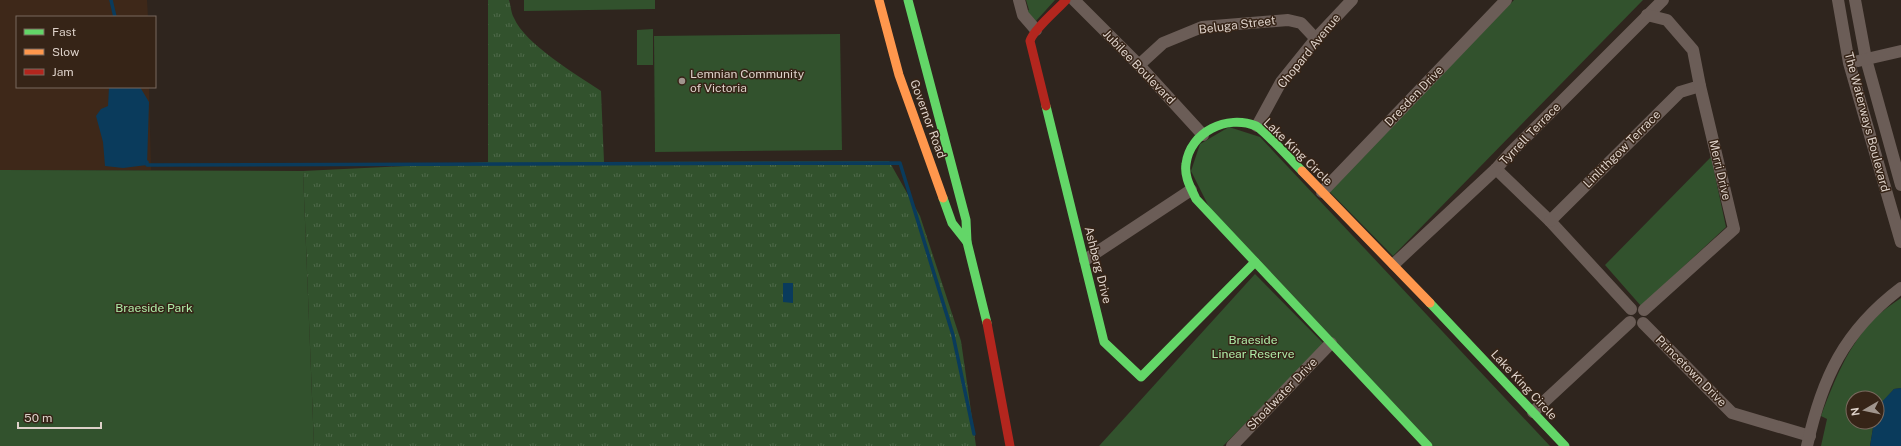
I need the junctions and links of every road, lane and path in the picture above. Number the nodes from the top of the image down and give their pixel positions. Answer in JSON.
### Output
{"nodes":[{"id":1,"x":878,"y":0,"type":"edge"},
{"id":2,"x":908,"y":0,"type":"edge"},
{"id":3,"x":1019,"y":0,"type":"edge"},
{"id":4,"x":1066,"y":0,"type":"edge"},
{"id":5,"x":1074,"y":0,"type":"edge"},
{"id":6,"x":1352,"y":0,"type":"edge"},
{"id":7,"x":1506,"y":0,"type":"edge"},
{"id":8,"x":1663,"y":0,"type":"edge"},
{"id":9,"x":1838,"y":0,"type":"edge"},
{"id":10,"x":1855,"y":0,"type":"edge"},
{"id":11,"x":1647,"y":15,"type":"junction"},
{"id":12,"x":1036,"y":30,"type":"junction"},
{"id":13,"x":1316,"y":39,"type":"junction"},
{"id":14,"x":1901,"y":51,"type":"edge"},
{"id":15,"x":1866,"y":59,"type":"junction"},
{"id":16,"x":1849,"y":63,"type":"junction"},
{"id":17,"x":1139,"y":65,"type":"junction"},
{"id":18,"x":1700,"y":86,"type":"junction"},
{"id":19,"x":1257,"y":126,"type":"junction"},
{"id":20,"x":1203,"y":135,"type":"junction"},
{"id":21,"x":1496,"y":169,"type":"junction"},
{"id":22,"x":1901,"y":185,"type":"edge"},
{"id":23,"x":1191,"y":190,"type":"junction"},
{"id":24,"x":1322,"y":192,"type":"junction"},
{"id":25,"x":1550,"y":221,"type":"junction"},
{"id":26,"x":967,"y":242,"type":"junction"},
{"id":27,"x":1901,"y":242,"type":"edge"},
{"id":28,"x":1084,"y":260,"type":"junction"},
{"id":29,"x":1255,"y":262,"type":"junction"},
{"id":30,"x":1394,"y":264,"type":"junction"},
{"id":31,"x":1901,"y":288,"type":"edge"},
{"id":32,"x":1631,"y":309,"type":"junction"},
{"id":33,"x":1644,"y":310,"type":"junction"},
{"id":34,"x":1630,"y":322,"type":"junction"},
{"id":35,"x":1644,"y":323,"type":"junction"},
{"id":36,"x":1331,"y":343,"type":"junction"},
{"id":37,"x":1533,"y":412,"type":"junction"},
{"id":38,"x":1808,"y":441,"type":"edge"},
{"id":39,"x":1234,"y":445,"type":"edge"},
{"id":40,"x":1010,"y":446,"type":"edge"},
{"id":41,"x":1428,"y":446,"type":"edge"},
{"id":42,"x":1565,"y":446,"type":"edge"}],
"edges":[{"from":1,"to":26,"type":"street","name":"Governor Road"},
{"from":2,"to":26,"type":"street","name":"Governor Road"},
{"from":3,"to":12,"type":"street"},
{"from":4,"to":12,"type":"street"},
{"from":5,"to":17,"type":"street","name":"Jubilee Boulevard"},
{"from":6,"to":13,"type":"street","name":"Chopard Avenue"},
{"from":7,"to":24,"type":"street","name":"Dresden Drive"},
{"from":8,"to":11,"type":"street","name":"Tyrrell Terrace"},
{"from":9,"to":16,"type":"street","name":"The Waterways Boulevard"},
{"from":10,"to":15,"type":"street","name":"The Waterways Boulevard"},
{"from":11,"to":18,"type":"street","name":"Merri Drive"},
{"from":11,"to":21,"type":"street","name":"Tyrrell Terrace"},
{"from":12,"to":28,"type":"street","name":"Ashberg Drive"},
{"from":13,"to":17,"type":"street","name":"Beluga Street"},
{"from":13,"to":19,"type":"street","name":"Chopard Avenue"},
{"from":14,"to":15,"type":"street"},
{"from":15,"to":16,"type":"street"},
{"from":15,"to":22,"type":"street","name":"The Waterways Boulevard"},
{"from":16,"to":27,"type":"street","name":"The Waterways Boulevard"},
{"from":17,"to":20,"type":"street","name":"Jubilee Boulevard"},
{"from":18,"to":25,"type":"street","name":"Linlithgow Terrace"},
{"from":18,"to":33,"type":"street","name":"Merri Drive"},
{"from":19,"to":20,"type":"street","name":"Lake King Circle"},
{"from":19,"to":24,"type":"street","name":"Lake King Circle"},
{"from":20,"to":23,"type":"street","name":"Lake King Circle"},
{"from":21,"to":25,"type":"street"},
{"from":21,"to":30,"type":"street","name":"Tyrrell Terrace"},
{"from":23,"to":28,"type":"street"},
{"from":23,"to":29,"type":"street","name":"Lake King Circle"},
{"from":24,"to":30,"type":"street","name":"Lake King Circle"},
{"from":25,"to":32,"type":"street"},
{"from":26,"to":40,"type":"street","name":"Governor Road"},
{"from":28,"to":29,"type":"street","name":"Ashberg Drive"},
{"from":29,"to":36,"type":"street","name":"Lake King Circle"},
{"from":30,"to":37,"type":"street","name":"Lake King Circle"},
{"from":31,"to":38,"type":"street"},
{"from":32,"to":33,"type":"street"},
{"from":32,"to":34,"type":"street"},
{"from":33,"to":35,"type":"street"},
{"from":34,"to":35,"type":"street"},
{"from":34,"to":37,"type":"street"},
{"from":35,"to":38,"type":"street","name":"Princetown Drive"},
{"from":36,"to":39,"type":"street","name":"Shoalwater Drive"},
{"from":36,"to":41,"type":"street","name":"Lake King Circle"},
{"from":37,"to":42,"type":"street","name":"Lake King Circle"}]}
